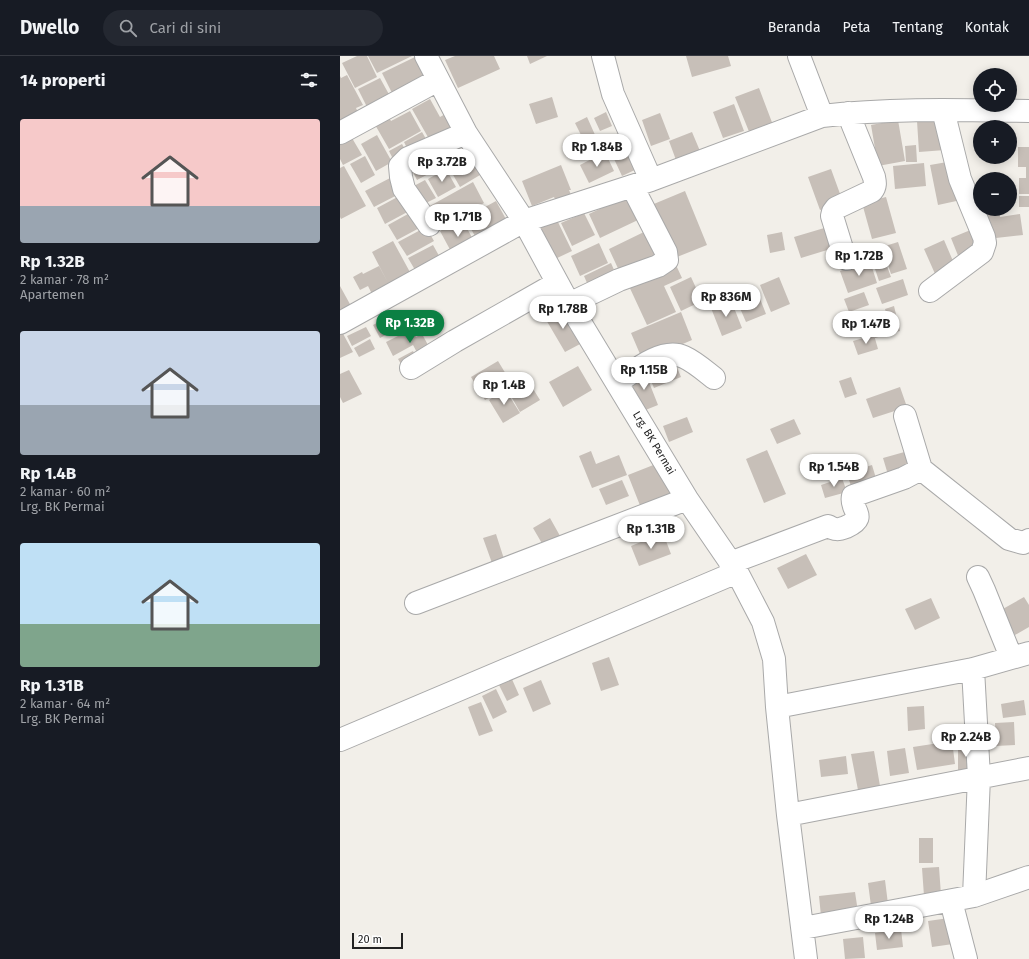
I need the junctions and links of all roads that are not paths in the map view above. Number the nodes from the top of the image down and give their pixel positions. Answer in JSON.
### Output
{"nodes":[{"id":1,"x":603,"y":56,"type":"edge"},
{"id":2,"x":799,"y":56,"type":"edge"},
{"id":3,"x":435,"y":64,"type":"edge"},
{"id":4,"x":943,"y":110,"type":"junction"},
{"id":5,"x":1029,"y":112,"type":"edge"},
{"id":6,"x":848,"y":113,"type":"junction"},
{"id":7,"x":822,"y":116,"type":"junction"},
{"id":8,"x":340,"y":133,"type":"edge"},
{"id":9,"x":466,"y":133,"type":"junction"},
{"id":10,"x":641,"y":183,"type":"junction"},
{"id":11,"x":524,"y":222,"type":"junction"},
{"id":12,"x":429,"y":225,"type":"dead end"},
{"id":13,"x":847,"y":259,"type":"dead end"},
{"id":14,"x":557,"y":283,"type":"junction"},
{"id":15,"x":930,"y":291,"type":"dead end"},
{"id":16,"x":569,"y":304,"type":"junction"},
{"id":17,"x":340,"y":323,"type":"edge"},
{"id":18,"x":411,"y":368,"type":"dead end"},
{"id":19,"x":714,"y":378,"type":"dead end"},
{"id":20,"x":617,"y":383,"type":"junction"},
{"id":21,"x":906,"y":416,"type":"dead end"},
{"id":22,"x":921,"y":469,"type":"junction"},
{"id":23,"x":687,"y":499,"type":"junction"},
{"id":24,"x":1029,"y":540,"type":"edge"},
{"id":25,"x":733,"y":568,"type":"junction"},
{"id":26,"x":978,"y":577,"type":"dead end"},
{"id":27,"x":416,"y":603,"type":"dead end"},
{"id":28,"x":1020,"y":655,"type":"edge"},
{"id":29,"x":973,"y":669,"type":"junction"},
{"id":30,"x":777,"y":707,"type":"junction"},
{"id":31,"x":340,"y":740,"type":"edge"},
{"id":32,"x":1029,"y":768,"type":"edge"},
{"id":33,"x":979,"y":777,"type":"junction"},
{"id":34,"x":788,"y":815,"type":"junction"},
{"id":35,"x":1029,"y":877,"type":"edge"},
{"id":36,"x":974,"y":896,"type":"junction"},
{"id":37,"x":951,"y":901,"type":"junction"},
{"id":38,"x":803,"y":928,"type":"junction"},
{"id":39,"x":806,"y":959,"type":"edge"},
{"id":40,"x":966,"y":959,"type":"edge"}],
"edges":[{"from":1,"to":10,"type":"street"},
{"from":2,"to":7,"type":"street"},
{"from":3,"to":8,"type":"street"},
{"from":3,"to":9,"type":"street","name":"Lrg. BK Permai"},
{"from":4,"to":5,"type":"street"},
{"from":4,"to":6,"type":"street"},
{"from":4,"to":15,"type":"street"},
{"from":6,"to":7,"type":"street"},
{"from":6,"to":13,"type":"street"},
{"from":7,"to":10,"type":"street"},
{"from":9,"to":11,"type":"street","name":"Lrg. BK Permai"},
{"from":9,"to":12,"type":"street"},
{"from":10,"to":11,"type":"street"},
{"from":10,"to":16,"type":"street"},
{"from":11,"to":14,"type":"street","name":"Lrg. BK Permai"},
{"from":11,"to":17,"type":"street"},
{"from":14,"to":16,"type":"street","name":"Lrg. BK Permai"},
{"from":14,"to":18,"type":"street"},
{"from":16,"to":20,"type":"street","name":"Lrg. BK Permai"},
{"from":19,"to":20,"type":"street"},
{"from":20,"to":23,"type":"street","name":"Lrg. BK Permai"},
{"from":21,"to":22,"type":"street"},
{"from":22,"to":24,"type":"street"},
{"from":22,"to":25,"type":"street"},
{"from":23,"to":25,"type":"street","name":"Lrg. BK Permai"},
{"from":23,"to":27,"type":"street"},
{"from":25,"to":30,"type":"street","name":"Lrg. BK Permai"},
{"from":25,"to":31,"type":"street"},
{"from":26,"to":28,"type":"street"},
{"from":28,"to":29,"type":"street"},
{"from":29,"to":30,"type":"street"},
{"from":29,"to":33,"type":"street"},
{"from":30,"to":34,"type":"street","name":"Lrg. BK Permai"},
{"from":32,"to":33,"type":"street"},
{"from":33,"to":34,"type":"street"},
{"from":33,"to":36,"type":"street"},
{"from":34,"to":38,"type":"street","name":"Lrg. BK Permai"},
{"from":35,"to":36,"type":"street"},
{"from":36,"to":37,"type":"street"},
{"from":37,"to":38,"type":"street"},
{"from":37,"to":40,"type":"street"},
{"from":38,"to":39,"type":"street","name":"Lrg. BK Permai"}]}
